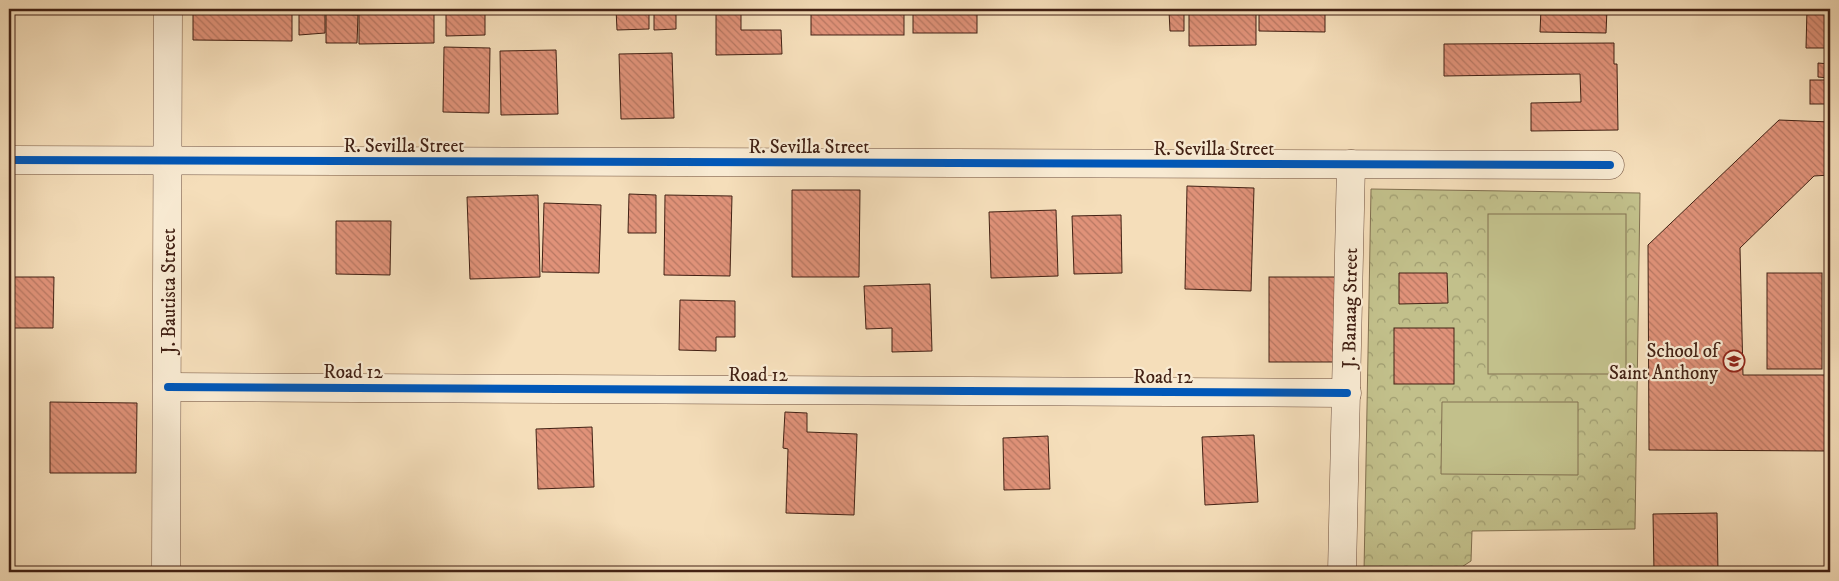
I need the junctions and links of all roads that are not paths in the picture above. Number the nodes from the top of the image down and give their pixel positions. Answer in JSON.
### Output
{"nodes":[{"id":1,"x":168,"y":9,"type":"edge"},
{"id":2,"x":9,"y":160,"type":"edge"},
{"id":3,"x":168,"y":161,"type":"junction"},
{"id":4,"x":1351,"y":164,"type":"junction"},
{"id":5,"x":1610,"y":165,"type":"dead end"},
{"id":6,"x":168,"y":386,"type":"junction"},
{"id":7,"x":1347,"y":393,"type":"junction"},
{"id":8,"x":166,"y":572,"type":"edge"},
{"id":9,"x":1342,"y":572,"type":"edge"}],
"edges":[{"from":1,"to":3,"type":"street","name":"J. Bautista Street"},
{"from":2,"to":3,"type":"street","name":"R. Sevilla Street"},
{"from":3,"to":4,"type":"street","name":"R. Sevilla Street"},
{"from":3,"to":6,"type":"street","name":"J. Bautista Street"},
{"from":4,"to":5,"type":"street","name":"R. Sevilla Street"},
{"from":4,"to":7,"type":"street","name":"J. Banaag Street"},
{"from":6,"to":7,"type":"street","name":"Road 12"},
{"from":6,"to":8,"type":"street","name":"J. Bautista Street"},
{"from":7,"to":9,"type":"street","name":"J. Banaag Street"}]}
